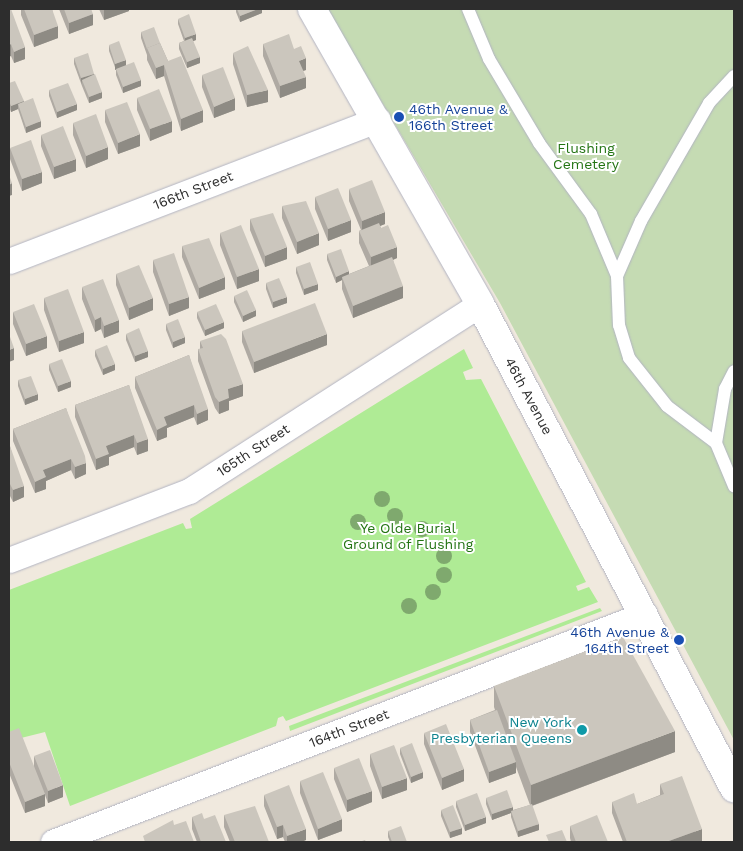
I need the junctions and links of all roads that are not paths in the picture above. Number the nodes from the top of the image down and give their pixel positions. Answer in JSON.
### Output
{"nodes":[{"id":1,"x":312,"y":9,"type":"edge"},
{"id":2,"x":468,"y":9,"type":"edge"},
{"id":3,"x":734,"y":76,"type":"edge"},
{"id":4,"x":378,"y":119,"type":"junction"},
{"id":5,"x":9,"y":261,"type":"edge"},
{"id":6,"x":617,"y":276,"type":"junction"},
{"id":7,"x":480,"y":304,"type":"junction"},
{"id":8,"x":734,"y":371,"type":"edge"},
{"id":9,"x":716,"y":443,"type":"junction"},
{"id":10,"x":734,"y":486,"type":"edge"},
{"id":11,"x":9,"y":560,"type":"edge"},
{"id":12,"x":645,"y":614,"type":"junction"},
{"id":13,"x":734,"y":788,"type":"edge"},
{"id":14,"x":52,"y":842,"type":"edge"}],
"edges":[{"from":1,"to":4,"type":"street","name":"46th Avenue"},
{"from":2,"to":6,"type":"lane"},
{"from":3,"to":6,"type":"lane"},
{"from":4,"to":5,"type":"street","name":"166th Street"},
{"from":4,"to":7,"type":"street","name":"46th Avenue"},
{"from":6,"to":9,"type":"lane"},
{"from":7,"to":11,"type":"street","name":"165th Street"},
{"from":7,"to":12,"type":"street","name":"46th Avenue"},
{"from":8,"to":9,"type":"lane"},
{"from":9,"to":10,"type":"lane"},
{"from":12,"to":13,"type":"street","name":"46th Avenue"},
{"from":12,"to":14,"type":"street","name":"164th Street"}]}
